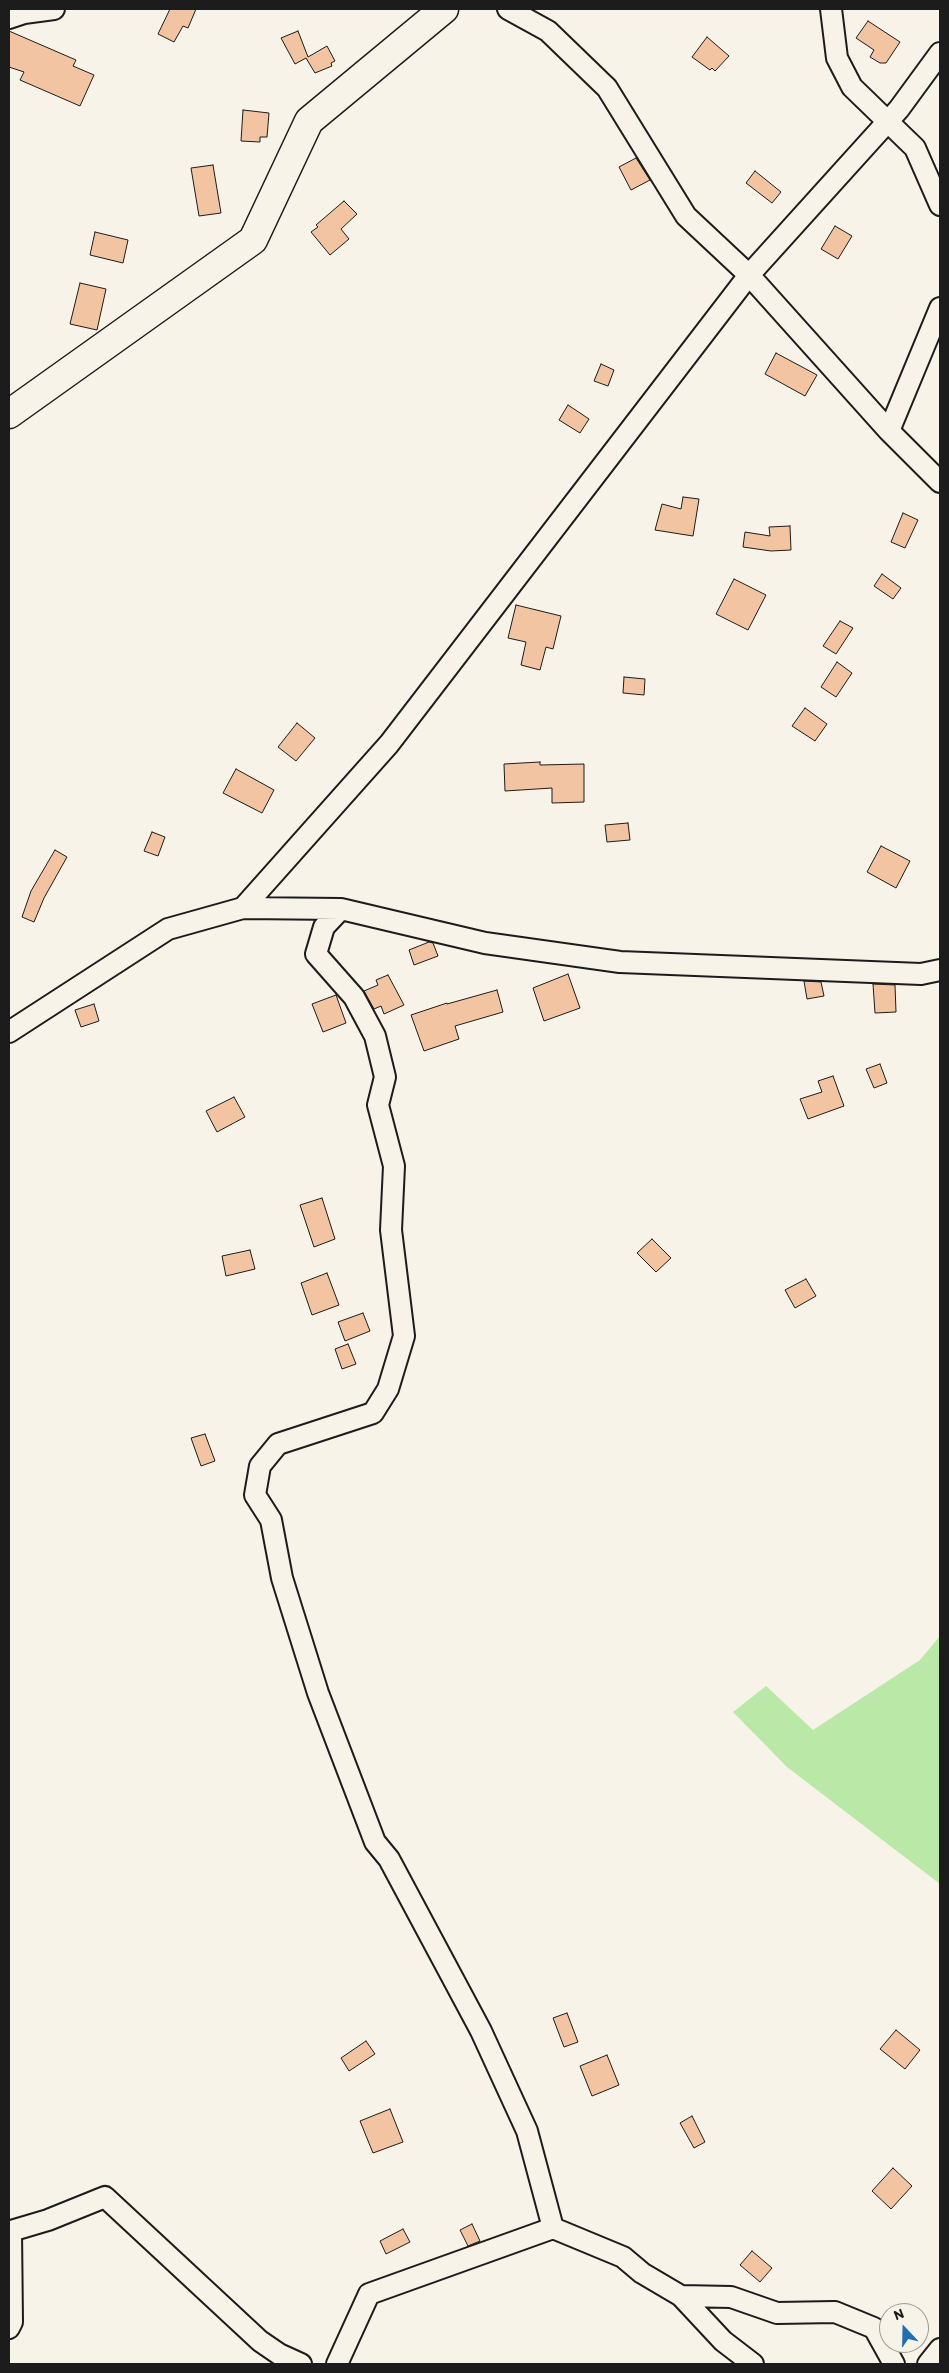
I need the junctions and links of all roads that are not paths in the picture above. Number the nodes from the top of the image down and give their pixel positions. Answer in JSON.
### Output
{"nodes":[{"id":1,"x":54,"y":9,"type":"edge"},
{"id":2,"x":444,"y":9,"type":"edge"},
{"id":3,"x":508,"y":9,"type":"edge"},
{"id":4,"x":831,"y":9,"type":"edge"},
{"id":5,"x":9,"y":18,"type":"edge"},
{"id":6,"x":940,"y":53,"type":"edge"},
{"id":7,"x":888,"y":120,"type":"junction"},
{"id":8,"x":940,"y":205,"type":"edge"},
{"id":9,"x":749,"y":275,"type":"junction"},
{"id":10,"x":940,"y":308,"type":"edge"},
{"id":11,"x":9,"y":414,"type":"edge"},
{"id":12,"x":889,"y":431,"type":"junction"},
{"id":13,"x":940,"y":482,"type":"edge"},
{"id":14,"x":243,"y":908,"type":"junction"},
{"id":15,"x":341,"y":909,"type":"junction"},
{"id":16,"x":940,"y":970,"type":"edge"},
{"id":17,"x":9,"y":1032,"type":"edge"},
{"id":18,"x":553,"y":2228,"type":"junction"},
{"id":19,"x":680,"y":2296,"type":"junction"},
{"id":20,"x":9,"y":2328,"type":"edge"},
{"id":21,"x":940,"y":2349,"type":"edge"},
{"id":22,"x":301,"y":2364,"type":"edge"},
{"id":23,"x":337,"y":2364,"type":"edge"},
{"id":24,"x":753,"y":2364,"type":"edge"},
{"id":25,"x":894,"y":2364,"type":"edge"},
{"id":26,"x":928,"y":2364,"type":"edge"}],
"edges":[{"from":1,"to":5,"type":"street"},
{"from":2,"to":11,"type":"street"},
{"from":3,"to":9,"type":"street"},
{"from":4,"to":7,"type":"street"},
{"from":6,"to":7,"type":"street"},
{"from":7,"to":8,"type":"street"},
{"from":7,"to":9,"type":"street"},
{"from":9,"to":12,"type":"street"},
{"from":9,"to":14,"type":"street"},
{"from":10,"to":12,"type":"street"},
{"from":12,"to":13,"type":"street"},
{"from":14,"to":15,"type":"street"},
{"from":14,"to":17,"type":"street"},
{"from":15,"to":16,"type":"street"},
{"from":15,"to":18,"type":"street"},
{"from":18,"to":19,"type":"street"},
{"from":18,"to":23,"type":"street"},
{"from":19,"to":24,"type":"street"},
{"from":19,"to":25,"type":"street"},
{"from":20,"to":22,"type":"street"},
{"from":21,"to":26,"type":"street"}]}
